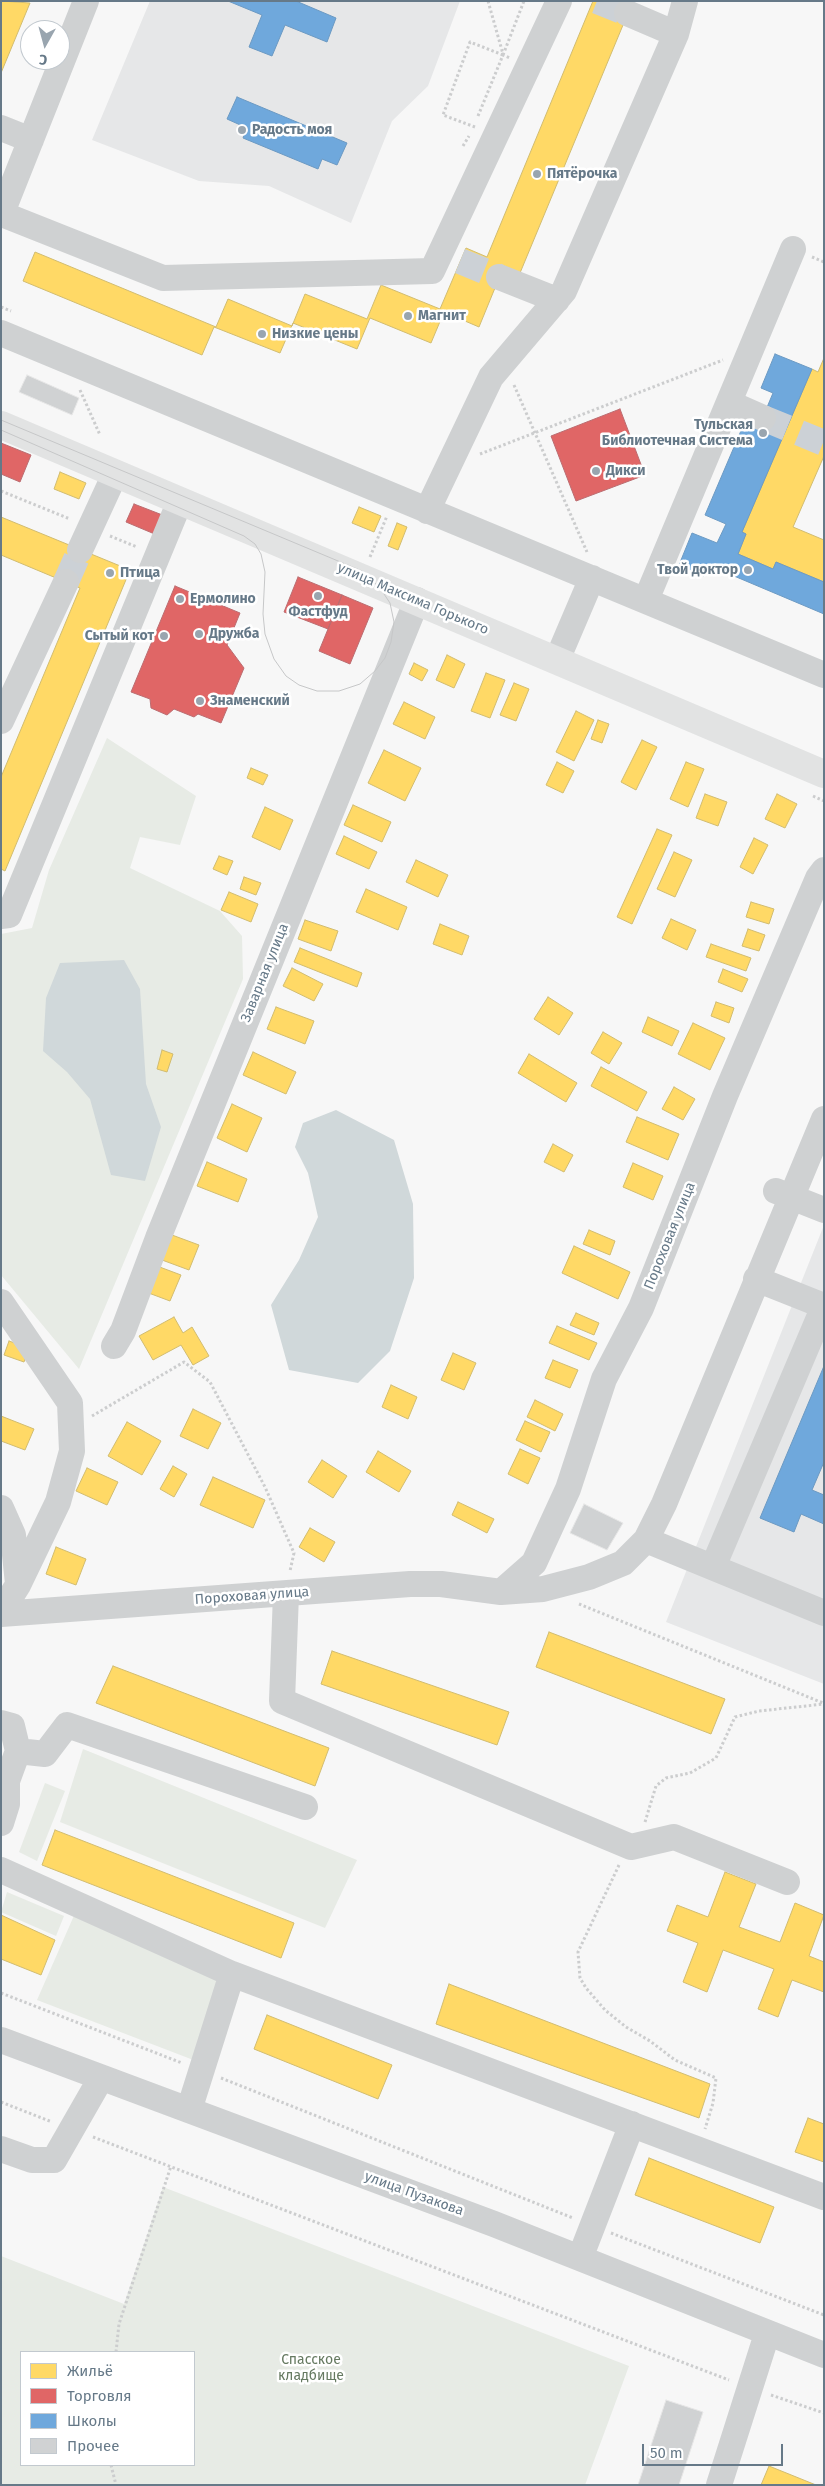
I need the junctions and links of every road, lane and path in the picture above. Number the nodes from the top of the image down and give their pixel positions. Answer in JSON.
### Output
{"nodes":[{"id":1,"x":86,"y":1,"type":"edge"},
{"id":2,"x":488,"y":1,"type":"edge"},
{"id":3,"x":524,"y":1,"type":"edge"},
{"id":4,"x":559,"y":1,"type":"edge"},
{"id":5,"x":685,"y":1,"type":"edge"},
{"id":6,"x":628,"y":13,"type":"tunnel mouth"},
{"id":7,"x":676,"y":34,"type":"junction"},
{"id":8,"x":503,"y":55,"type":"junction"},
{"id":9,"x":474,"y":126,"type":"dead end"},
{"id":10,"x":1,"y":128,"type":"edge"},
{"id":11,"x":31,"y":140,"type":"junction"},
{"id":12,"x":1,"y":214,"type":"edge"},
{"id":13,"x":793,"y":249,"type":"dead end"},
{"id":14,"x":499,"y":277,"type":"tunnel mouth"},
{"id":15,"x":557,"y":300,"type":"junction"},
{"id":16,"x":1,"y":333,"type":"edge"},
{"id":17,"x":752,"y":349,"type":"junction"},
{"id":18,"x":66,"y":360,"type":"junction"},
{"id":19,"x":504,"y":361,"type":"junction"},
{"id":20,"x":729,"y":403,"type":"junction"},
{"id":21,"x":763,"y":418,"type":"tunnel mouth"},
{"id":22,"x":1,"y":425,"type":"edge"},
{"id":23,"x":535,"y":432,"type":"junction"},
{"id":24,"x":100,"y":435,"type":"dead end"},
{"id":25,"x":449,"y":466,"type":"junction"},
{"id":26,"x":116,"y":474,"type":"junction"},
{"id":27,"x":395,"y":497,"type":"junction"},
{"id":28,"x":180,"y":501,"type":"junction"},
{"id":29,"x":427,"y":511,"type":"junction"},
{"id":30,"x":80,"y":550,"type":"tunnel mouth"},
{"id":31,"x":587,"y":552,"type":"dead end"},
{"id":32,"x":362,"y":577,"type":"junction"},
{"id":33,"x":592,"y":578,"type":"junction"},
{"id":34,"x":66,"y":582,"type":"tunnel mouth"},
{"id":35,"x":417,"y":600,"type":"junction"},
{"id":36,"x":646,"y":600,"type":"junction"},
{"id":37,"x":557,"y":660,"type":"junction"},
{"id":38,"x":824,"y":675,"type":"edge"},
{"id":39,"x":1,"y":721,"type":"edge"},
{"id":40,"x":824,"y":774,"type":"edge"},
{"id":41,"x":824,"y":870,"type":"edge"},
{"id":42,"x":1,"y":916,"type":"edge"},
{"id":43,"x":824,"y":1119,"type":"edge"},
{"id":44,"x":782,"y":1194,"type":"junction"},
{"id":45,"x":824,"y":1210,"type":"edge"},
{"id":46,"x":756,"y":1279,"type":"junction"},
{"id":47,"x":1,"y":1302,"type":"edge"},
{"id":48,"x":824,"y":1306,"type":"edge"},
{"id":49,"x":114,"y":1346,"type":"dead end"},
{"id":50,"x":71,"y":1429,"type":"junction"},
{"id":51,"x":1,"y":1508,"type":"edge"},
{"id":52,"x":646,"y":1540,"type":"junction"},
{"id":53,"x":713,"y":1567,"type":"junction"},
{"id":54,"x":18,"y":1585,"type":"junction"},
{"id":55,"x":543,"y":1589,"type":"junction"},
{"id":56,"x":501,"y":1592,"type":"junction"},
{"id":57,"x":286,"y":1594,"type":"junction"},
{"id":58,"x":1,"y":1613,"type":"edge"},
{"id":59,"x":824,"y":1613,"type":"edge"},
{"id":60,"x":824,"y":1704,"type":"edge"},
{"id":61,"x":1,"y":1722,"type":"edge"},
{"id":62,"x":18,"y":1751,"type":"junction"},
{"id":63,"x":305,"y":1807,"type":"dead end"},
{"id":64,"x":1,"y":1823,"type":"edge"},
{"id":65,"x":631,"y":1847,"type":"junction"},
{"id":66,"x":1,"y":1870,"type":"edge"},
{"id":67,"x":787,"y":1882,"type":"dead end"},
{"id":68,"x":232,"y":1974,"type":"junction"},
{"id":69,"x":1,"y":1993,"type":"edge"},
{"id":70,"x":1,"y":2040,"type":"edge"},
{"id":71,"x":201,"y":2071,"type":"junction"},
{"id":72,"x":101,"y":2078,"type":"junction"},
{"id":73,"x":1,"y":2102,"type":"edge"},
{"id":74,"x":188,"y":2110,"type":"junction"},
{"id":75,"x":632,"y":2124,"type":"junction"},
{"id":76,"x":72,"y":2129,"type":"junction"},
{"id":77,"x":1,"y":2149,"type":"edge"},
{"id":78,"x":700,"y":2151,"type":"junction"},
{"id":79,"x":171,"y":2166,"type":"junction"},
{"id":80,"x":824,"y":2197,"type":"edge"},
{"id":81,"x":592,"y":2226,"type":"junction"},
{"id":82,"x":580,"y":2258,"type":"junction"},
{"id":83,"x":824,"y":2315,"type":"edge"},
{"id":84,"x":767,"y":2334,"type":"junction"},
{"id":85,"x":116,"y":2351,"type":"edge"},
{"id":86,"x":824,"y":2356,"type":"edge"},
{"id":87,"x":750,"y":2388,"type":"junction"},
{"id":88,"x":824,"y":2413,"type":"edge"},
{"id":89,"x":111,"y":2466,"type":"edge"},
{"id":90,"x":116,"y":2485,"type":"edge"},
{"id":91,"x":719,"y":2485,"type":"edge"}],
"edges":[{"from":1,"to":11,"type":"street"},
{"from":2,"to":8,"type":"path"},
{"from":3,"to":8,"type":"path"},
{"from":4,"to":12,"type":"street"},
{"from":5,"to":7,"type":"street"},
{"from":6,"to":7,"type":"street"},
{"from":7,"to":15,"type":"street"},
{"from":8,"to":9,"type":"path"},
{"from":10,"to":11,"type":"street"},
{"from":11,"to":12,"type":"street"},
{"from":13,"to":17,"type":"street"},
{"from":14,"to":15,"type":"street"},
{"from":15,"to":19,"type":"street"},
{"from":16,"to":18,"type":"street"},
{"from":17,"to":20,"type":"street"},
{"from":17,"to":23,"type":"path"},
{"from":18,"to":24,"type":"path"},
{"from":18,"to":27,"type":"street"},
{"from":19,"to":23,"type":"path"},
{"from":19,"to":25,"type":"street"},
{"from":20,"to":21,"type":"street"},
{"from":20,"to":36,"type":"street"},
{"from":22,"to":26,"type":"main road","name":"улица Максима Горького"},
{"from":23,"to":25,"type":"path"},
{"from":23,"to":31,"type":"path"},
{"from":25,"to":29,"type":"street"},
{"from":26,"to":28,"type":"main road","name":"улица Максима Горького"},
{"from":26,"to":30,"type":"street"},
{"from":27,"to":29,"type":"street"},
{"from":27,"to":32,"type":"path"},
{"from":28,"to":32,"type":"main road","name":"улица Максима Горького"},
{"from":28,"to":42,"type":"street"},
{"from":29,"to":33,"type":"street"},
{"from":32,"to":35,"type":"main road","name":"улица Максима Горького"},
{"from":33,"to":36,"type":"street"},
{"from":33,"to":37,"type":"street"},
{"from":34,"to":39,"type":"street"},
{"from":35,"to":37,"type":"main road","name":"улица Максима Горького"},
{"from":35,"to":49,"type":"street","name":"Заварная улица"},
{"from":36,"to":38,"type":"street"},
{"from":37,"to":40,"type":"main road","name":"улица Максима Горького"},
{"from":41,"to":56,"type":"street","name":"Пороховая улица"},
{"from":43,"to":44,"type":"street","name":"Пороховая улица"},
{"from":44,"to":45,"type":"street"},
{"from":44,"to":46,"type":"street","name":"Пороховая улица"},
{"from":46,"to":48,"type":"street"},
{"from":46,"to":52,"type":"street","name":"Пороховая улица"},
{"from":47,"to":50,"type":"street"},
{"from":48,"to":53,"type":"street"},
{"from":50,"to":54,"type":"street"},
{"from":50,"to":57,"type":"path"},
{"from":51,"to":54,"type":"street"},
{"from":52,"to":53,"type":"street"},
{"from":52,"to":55,"type":"street","name":"Пороховая улица"},
{"from":53,"to":59,"type":"street"},
{"from":54,"to":58,"type":"street"},
{"from":55,"to":56,"type":"street","name":"Пороховая улица"},
{"from":55,"to":60,"type":"path"},
{"from":56,"to":57,"type":"street","name":"Пороховая улица"},
{"from":57,"to":58,"type":"street","name":"Пороховая улица"},
{"from":57,"to":65,"type":"street"},
{"from":60,"to":65,"type":"path"},
{"from":61,"to":62,"type":"street"},
{"from":62,"to":63,"type":"street"},
{"from":62,"to":64,"type":"street"},
{"from":65,"to":67,"type":"street"},
{"from":65,"to":78,"type":"path"},
{"from":66,"to":68,"type":"street"},
{"from":68,"to":71,"type":"street"},
{"from":68,"to":75,"type":"street"},
{"from":69,"to":71,"type":"path"},
{"from":70,"to":72,"type":"street","name":"улица Пузакова"},
{"from":71,"to":74,"type":"street"},
{"from":71,"to":81,"type":"path"},
{"from":72,"to":74,"type":"street","name":"улица Пузакова"},
{"from":72,"to":76,"type":"street"},
{"from":73,"to":76,"type":"path"},
{"from":74,"to":82,"type":"street","name":"улица Пузакова"},
{"from":75,"to":78,"type":"street"},
{"from":75,"to":81,"type":"street"},
{"from":76,"to":77,"type":"street"},
{"from":76,"to":79,"type":"path"},
{"from":78,"to":80,"type":"street"},
{"from":79,"to":85,"type":"path"},
{"from":79,"to":87,"type":"path"},
{"from":81,"to":82,"type":"street"},
{"from":81,"to":83,"type":"path"},
{"from":82,"to":84,"type":"street","name":"улица Пузакова"},
{"from":84,"to":86,"type":"street","name":"улица Пузакова"},
{"from":84,"to":87,"type":"street"},
{"from":87,"to":88,"type":"path"},
{"from":87,"to":91,"type":"street"},
{"from":89,"to":90,"type":"path"}]}
